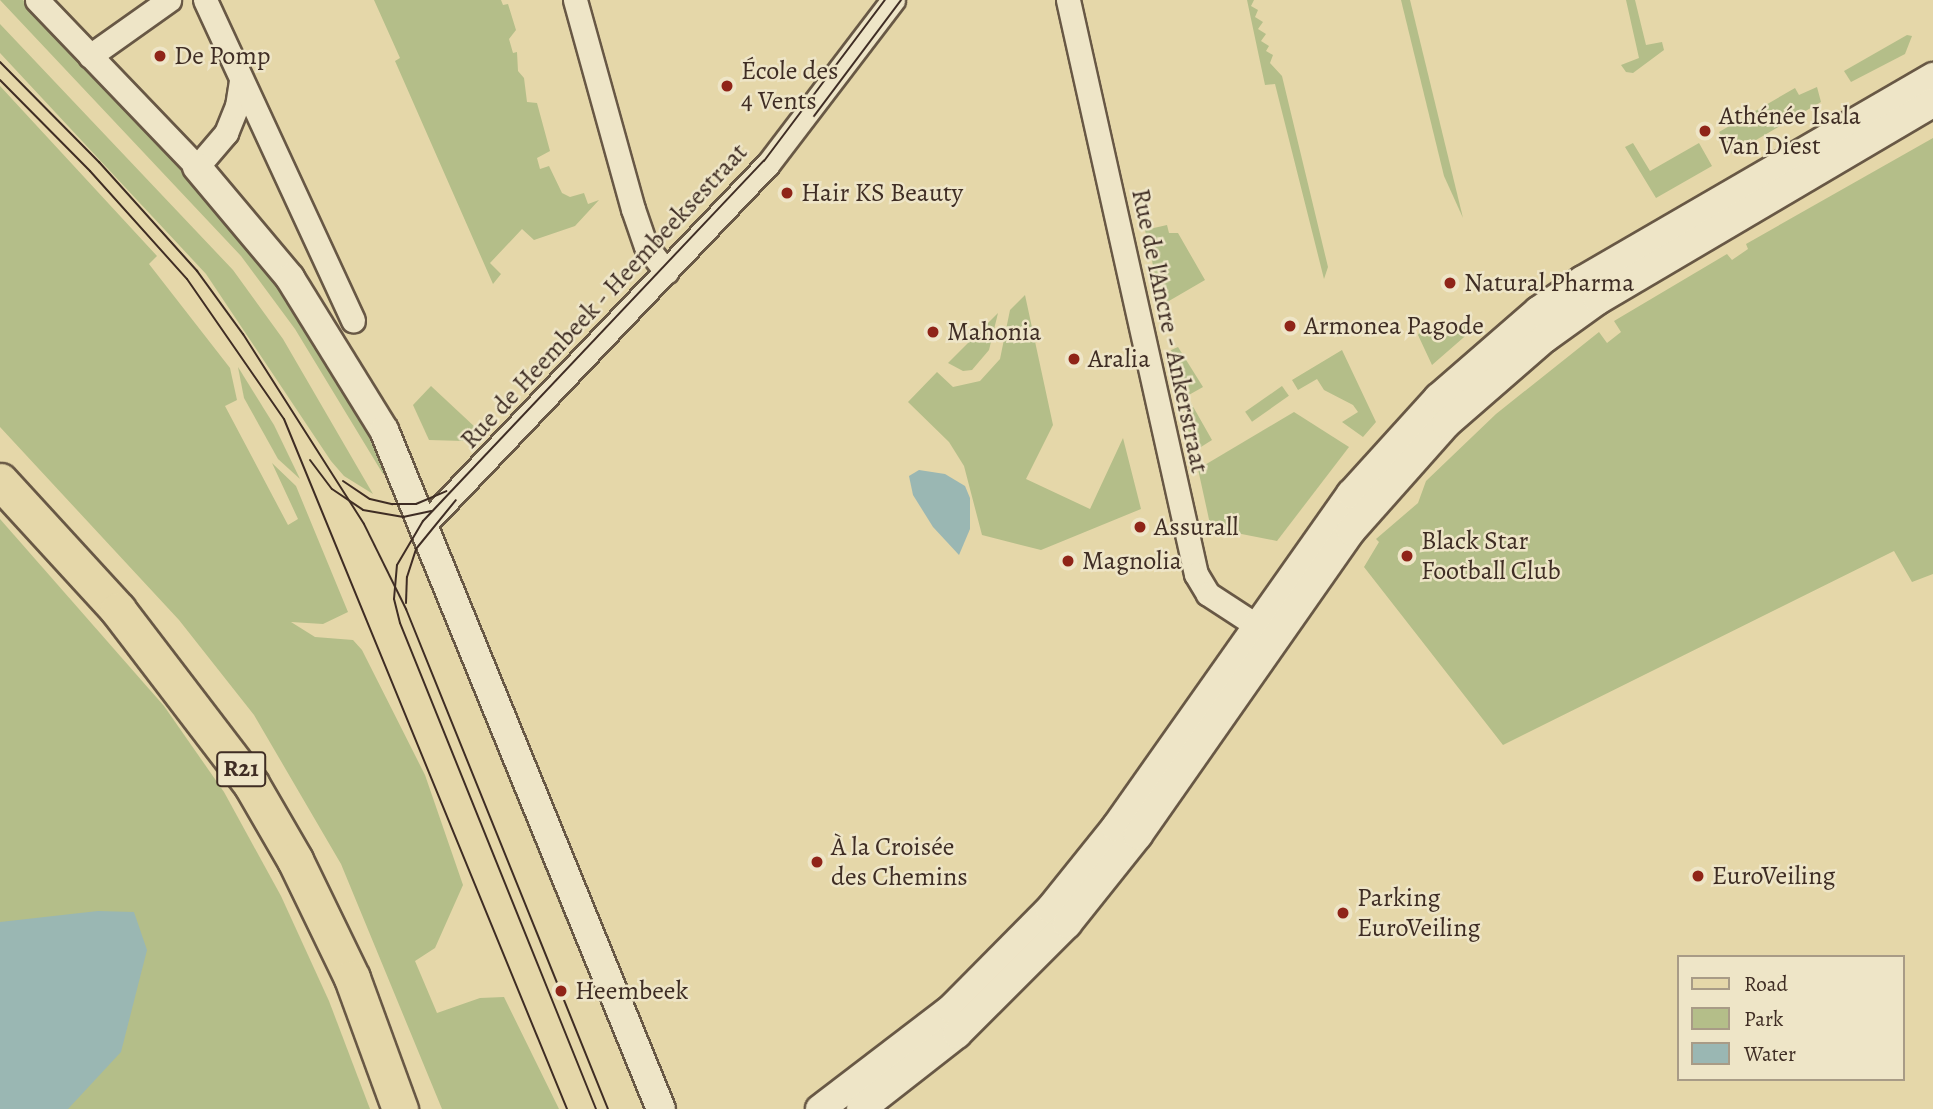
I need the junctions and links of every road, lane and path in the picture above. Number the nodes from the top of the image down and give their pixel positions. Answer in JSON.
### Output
{"nodes":[{"id":1,"x":37,"y":0,"type":"edge"},
{"id":2,"x":169,"y":0,"type":"edge"},
{"id":3,"x":205,"y":0,"type":"edge"},
{"id":4,"x":575,"y":0,"type":"edge"},
{"id":5,"x":894,"y":0,"type":"edge"},
{"id":6,"x":1068,"y":0,"type":"edge"},
{"id":7,"x":90,"y":56,"type":"junction"},
{"id":8,"x":1933,"y":77,"type":"edge"},
{"id":9,"x":241,"y":80,"type":"junction"},
{"id":10,"x":1933,"y":103,"type":"edge"},
{"id":11,"x":197,"y":167,"type":"junction"},
{"id":12,"x":667,"y":272,"type":"junction"},
{"id":13,"x":353,"y":320,"type":"dead end"},
{"id":14,"x":0,"y":481,"type":"edge"},
{"id":15,"x":425,"y":524,"type":"junction"},
{"id":16,"x":1264,"y":631,"type":"junction"},
{"id":17,"x":400,"y":1109,"type":"edge"},
{"id":18,"x":662,"y":1109,"type":"edge"},
{"id":19,"x":820,"y":1109,"type":"edge"},
{"id":20,"x":861,"y":1109,"type":"edge"}],
"edges":[{"from":1,"to":7,"type":"street"},
{"from":2,"to":7,"type":"street"},
{"from":3,"to":9,"type":"street"},
{"from":4,"to":12,"type":"street"},
{"from":5,"to":12,"type":"street","name":"Rue de Heembeek - Heembeeksestraat"},
{"from":6,"to":16,"type":"street","name":"Rue de l'Ancre - Ankerstraat"},
{"from":7,"to":11,"type":"street"},
{"from":8,"to":16,"type":"street"},
{"from":9,"to":11,"type":"street"},
{"from":9,"to":13,"type":"street"},
{"from":10,"to":16,"type":"street"},
{"from":11,"to":15,"type":"street"},
{"from":12,"to":15,"type":"street","name":"Rue de Heembeek - Heembeeksestraat"},
{"from":14,"to":17,"type":"main road","number":"R21"},
{"from":15,"to":18,"type":"street"},
{"from":16,"to":19,"type":"street"},
{"from":16,"to":20,"type":"street"}]}
